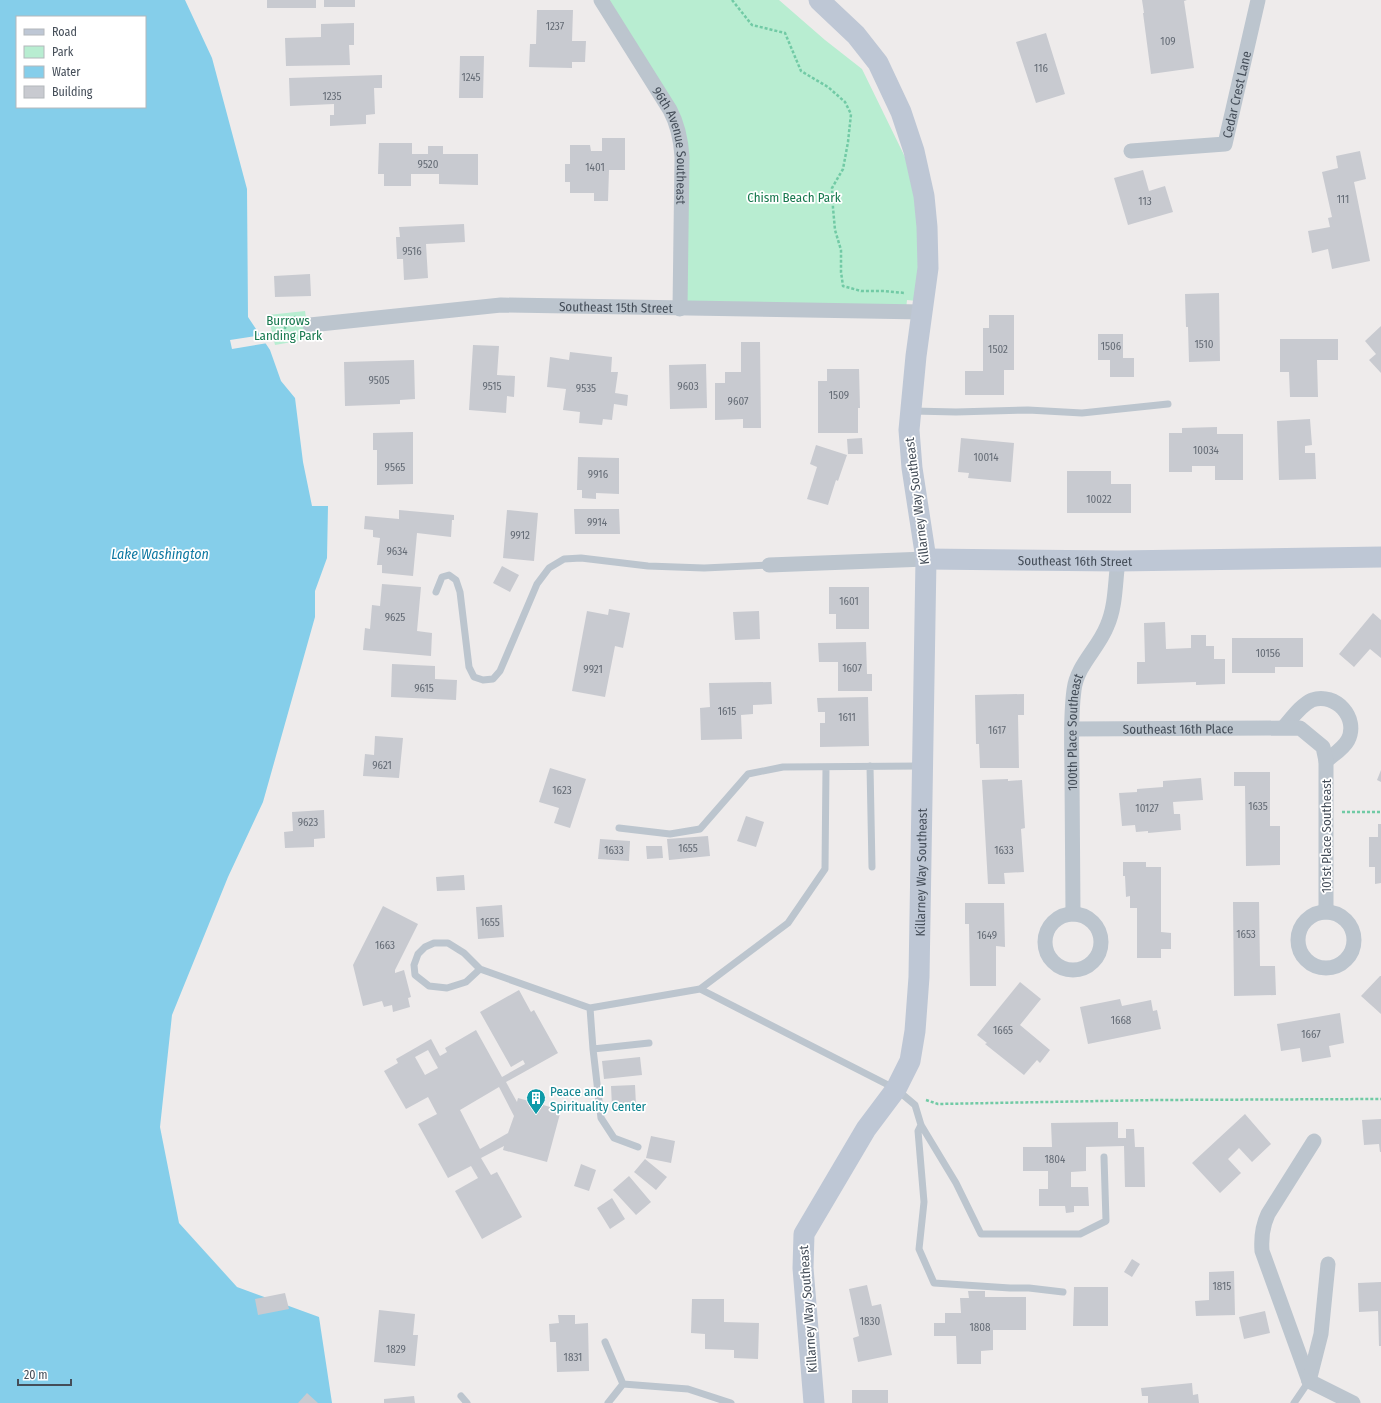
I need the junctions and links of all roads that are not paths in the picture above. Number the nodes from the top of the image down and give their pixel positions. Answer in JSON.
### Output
{"nodes":[{"id":1,"x":601,"y":0,"type":"edge"},
{"id":2,"x":819,"y":0,"type":"edge"},
{"id":3,"x":1258,"y":0,"type":"edge"},
{"id":4,"x":1131,"y":151,"type":"dead end"},
{"id":5,"x":924,"y":304,"type":"junction"},
{"id":6,"x":680,"y":309,"type":"junction"},
{"id":7,"x":310,"y":325,"type":"dead end"},
{"id":8,"x":1168,"y":404,"type":"dead end"},
{"id":9,"x":911,"y":411,"type":"junction"},
{"id":10,"x":1381,"y":557,"type":"edge"},
{"id":11,"x":926,"y":559,"type":"junction"},
{"id":12,"x":1118,"y":561,"type":"junction"},
{"id":13,"x":769,"y":566,"type":"joint"},
{"id":14,"x":436,"y":592,"type":"dead end"},
{"id":15,"x":1284,"y":727,"type":"junction"},
{"id":16,"x":1072,"y":729,"type":"junction"},
{"id":17,"x":1312,"y":737,"type":"joint"},
{"id":18,"x":1326,"y":760,"type":"junction"},
{"id":19,"x":870,"y":766,"type":"junction"},
{"id":20,"x":922,"y":766,"type":"junction"},
{"id":21,"x":826,"y":767,"type":"junction"},
{"id":22,"x":619,"y":828,"type":"dead end"},
{"id":23,"x":872,"y":867,"type":"dead end"},
{"id":24,"x":1326,"y":912,"type":"dead end"},
{"id":25,"x":1073,"y":914,"type":"dead end"},
{"id":26,"x":480,"y":969,"type":"junction"},
{"id":27,"x":700,"y":989,"type":"junction"},
{"id":28,"x":590,"y":1008,"type":"junction"},
{"id":29,"x":649,"y":1043,"type":"dead end"},
{"id":30,"x":593,"y":1049,"type":"junction"},
{"id":31,"x":896,"y":1089,"type":"junction"},
{"id":32,"x":921,"y":1124,"type":"junction"},
{"id":33,"x":1314,"y":1141,"type":"dead end"},
{"id":34,"x":638,"y":1147,"type":"dead end"},
{"id":35,"x":1104,"y":1157,"type":"dead end"},
{"id":36,"x":1328,"y":1264,"type":"dead end"},
{"id":37,"x":1063,"y":1292,"type":"dead end"},
{"id":38,"x":605,"y":1342,"type":"dead end"},
{"id":39,"x":1309,"y":1381,"type":"junction"},
{"id":40,"x":622,"y":1384,"type":"junction"},
{"id":41,"x":461,"y":1396,"type":"dead end"},
{"id":42,"x":467,"y":1403,"type":"edge"},
{"id":43,"x":608,"y":1403,"type":"edge"},
{"id":44,"x":731,"y":1403,"type":"edge"},
{"id":45,"x":814,"y":1403,"type":"edge"},
{"id":46,"x":1294,"y":1403,"type":"edge"},
{"id":47,"x":1353,"y":1403,"type":"edge"}],
"edges":[{"from":1,"to":6,"type":"street","name":"96th Avenue Southeast"},
{"from":2,"to":5,"type":"street","name":"Killarney Way Southeast"},
{"from":3,"to":4,"type":"street","name":"Cedar Crest Lane"},
{"from":5,"to":6,"type":"street","name":"Southeast 15th Street"},
{"from":5,"to":9,"type":"street","name":"Killarney Way Southeast"},
{"from":6,"to":7,"type":"street","name":"Southeast 15th Street"},
{"from":8,"to":9,"type":"lane"},
{"from":9,"to":11,"type":"street","name":"Killarney Way Southeast"},
{"from":10,"to":12,"type":"street","name":"Southeast 16th Street"},
{"from":11,"to":12,"type":"street","name":"Southeast 16th Street"},
{"from":11,"to":13,"type":"street","name":"Southeast 16th Street"},
{"from":11,"to":20,"type":"street","name":"Killarney Way Southeast"},
{"from":12,"to":16,"type":"street","name":"100th Place Southeast"},
{"from":13,"to":14,"type":"lane"},
{"from":15,"to":16,"type":"street","name":"Southeast 16th Place"},
{"from":15,"to":17,"type":"street","name":"Southeast 16th Place"},
{"from":15,"to":18,"type":"street","name":"101st Place Southeast"},
{"from":16,"to":25,"type":"street","name":"100th Place Southeast"},
{"from":17,"to":18,"type":"street","name":"101st Place Southeast"},
{"from":18,"to":24,"type":"street","name":"101st Place Southeast"},
{"from":19,"to":20,"type":"lane"},
{"from":19,"to":21,"type":"lane"},
{"from":19,"to":23,"type":"lane"},
{"from":20,"to":31,"type":"street","name":"Killarney Way Southeast"},
{"from":21,"to":22,"type":"lane"},
{"from":21,"to":27,"type":"lane"},
{"from":26,"to":26,"type":"lane"},
{"from":26,"to":28,"type":"lane"},
{"from":27,"to":28,"type":"lane"},
{"from":27,"to":31,"type":"lane"},
{"from":28,"to":30,"type":"lane"},
{"from":29,"to":30,"type":"lane"},
{"from":30,"to":34,"type":"lane"},
{"from":31,"to":32,"type":"lane"},
{"from":31,"to":45,"type":"street","name":"Killarney Way Southeast"},
{"from":32,"to":35,"type":"lane"},
{"from":32,"to":37,"type":"lane"},
{"from":33,"to":39,"type":"street"},
{"from":36,"to":39,"type":"street"},
{"from":38,"to":40,"type":"lane"},
{"from":39,"to":46,"type":"lane"},
{"from":39,"to":47,"type":"street"},
{"from":40,"to":43,"type":"lane"},
{"from":40,"to":44,"type":"lane"},
{"from":41,"to":42,"type":"lane"}]}
